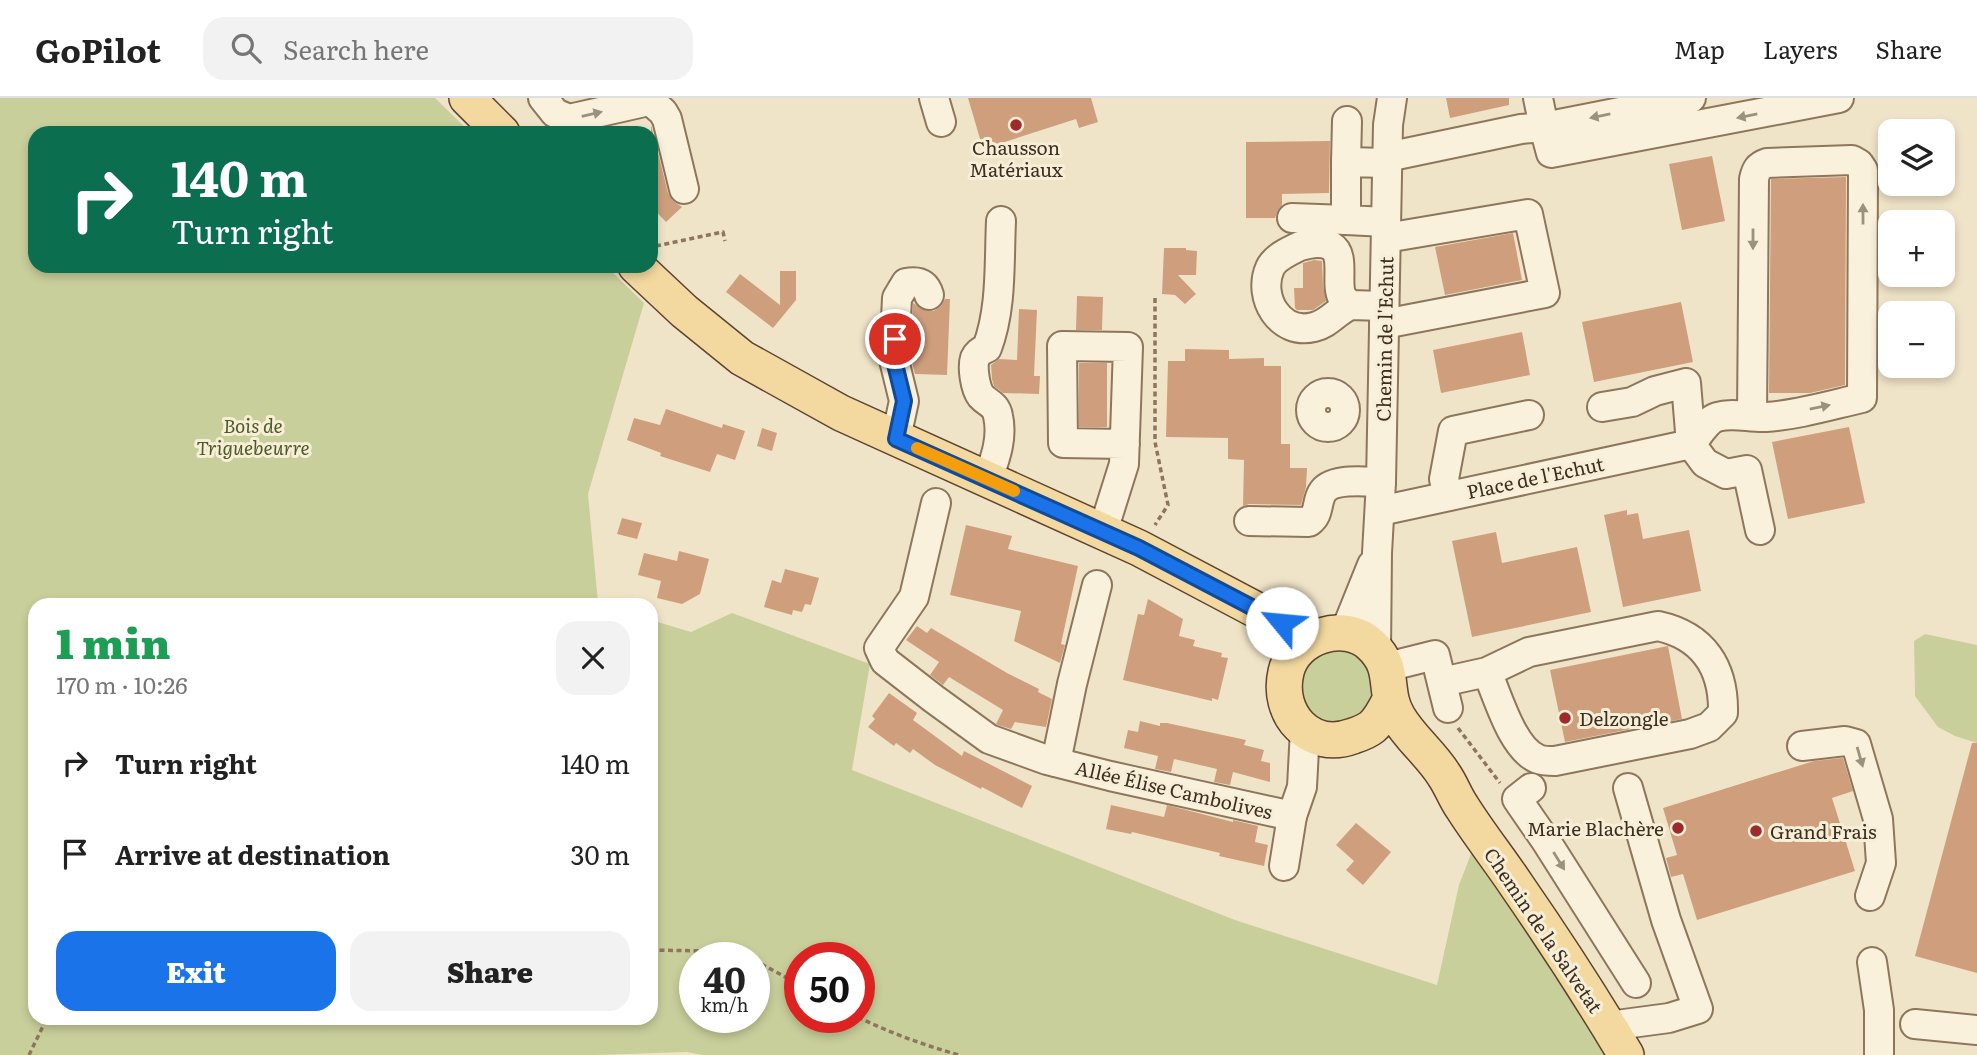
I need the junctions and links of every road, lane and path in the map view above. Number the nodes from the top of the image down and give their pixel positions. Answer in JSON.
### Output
{"nodes":[{"id":1,"x":467,"y":98,"type":"edge"},
{"id":2,"x":544,"y":98,"type":"edge"},
{"id":3,"x":647,"y":98,"type":"edge"},
{"id":4,"x":1691,"y":98,"type":"edge"},
{"id":5,"x":1839,"y":98,"type":"edge"},
{"id":6,"x":1542,"y":106,"type":"edge"},
{"id":7,"x":1388,"y":107,"type":"edge"},
{"id":8,"x":1347,"y":121,"type":"dead end"},
{"id":9,"x":495,"y":126,"type":"edge"},
{"id":10,"x":1387,"y":160,"type":"junction"},
{"id":11,"x":1346,"y":162,"type":"junction"},
{"id":12,"x":684,"y":189,"type":"dead end"},
{"id":13,"x":1292,"y":218,"type":"dead end"},
{"id":14,"x":1346,"y":220,"type":"junction"},
{"id":15,"x":1001,"y":221,"type":"dead end"},
{"id":16,"x":1386,"y":230,"type":"junction"},
{"id":17,"x":725,"y":241,"type":"dead end"},
{"id":18,"x":658,"y":246,"type":"edge"},
{"id":19,"x":643,"y":273,"type":"edge"},
{"id":20,"x":929,"y":295,"type":"dead end"},
{"id":21,"x":1155,"y":298,"type":"dead end"},
{"id":22,"x":1350,"y":305,"type":"dead end"},
{"id":23,"x":1384,"y":315,"type":"junction"},
{"id":24,"x":1602,"y":407,"type":"dead end"},
{"id":25,"x":1345,"y":411,"type":"dead end"},
{"id":26,"x":1382,"y":411,"type":"junction"},
{"id":27,"x":1529,"y":415,"type":"dead end"},
{"id":28,"x":1752,"y":416,"type":"junction"},
{"id":29,"x":896,"y":439,"type":"junction"},
{"id":30,"x":1125,"y":444,"type":"dead end"},
{"id":31,"x":1691,"y":444,"type":"junction"},
{"id":32,"x":988,"y":479,"type":"junction"},
{"id":33,"x":1381,"y":482,"type":"junction"},
{"id":34,"x":1448,"y":496,"type":"junction"},
{"id":35,"x":936,"y":503,"type":"dead end"},
{"id":36,"x":1380,"y":511,"type":"junction"},
{"id":37,"x":1249,"y":521,"type":"dead end"},
{"id":38,"x":1760,"y":530,"type":"dead end"},
{"id":39,"x":1103,"y":531,"type":"junction"},
{"id":40,"x":1139,"y":548,"type":"junction"},
{"id":41,"x":1377,"y":553,"type":"junction"},
{"id":42,"x":1097,"y":585,"type":"dead end"},
{"id":43,"x":1214,"y":586,"type":"junction"},
{"id":44,"x":1328,"y":636,"type":"junction"},
{"id":45,"x":1286,"y":670,"type":"junction"},
{"id":46,"x":1487,"y":672,"type":"junction"},
{"id":47,"x":1384,"y":673,"type":"junction"},
{"id":48,"x":1445,"y":695,"type":"junction"},
{"id":49,"x":1332,"y":735,"type":"junction"},
{"id":50,"x":1802,"y":746,"type":"dead end"},
{"id":51,"x":1056,"y":762,"type":"junction"},
{"id":52,"x":1628,"y":788,"type":"dead end"},
{"id":53,"x":1524,"y":794,"type":"joint"},
{"id":54,"x":1461,"y":806,"type":"junction"},
{"id":55,"x":1292,"y":816,"type":"junction"},
{"id":56,"x":1284,"y":866,"type":"dead end"},
{"id":57,"x":1870,"y":895,"type":"dead end"},
{"id":58,"x":658,"y":950,"type":"edge"},
{"id":59,"x":679,"y":950,"type":"edge"},
{"id":60,"x":1872,"y":962,"type":"dead end"},
{"id":61,"x":1636,"y":983,"type":"dead end"},
{"id":62,"x":1915,"y":1024,"type":"dead end"},
{"id":63,"x":44,"y":1025,"type":"edge"},
{"id":64,"x":875,"y":1026,"type":"edge"},
{"id":65,"x":1977,"y":1030,"type":"edge"},
{"id":66,"x":1617,"y":1041,"type":"edge"},
{"id":67,"x":29,"y":1055,"type":"edge"},
{"id":68,"x":959,"y":1055,"type":"edge"},
{"id":69,"x":1879,"y":1055,"type":"edge"}],
"edges":[{"from":1,"to":9,"type":"main road"},
{"from":2,"to":3,"type":"street","one_way":true},
{"from":3,"to":12,"type":"street"},
{"from":4,"to":6,"type":"street","one_way":true},
{"from":5,"to":6,"type":"street","one_way":true},
{"from":6,"to":10,"type":"street"},
{"from":7,"to":10,"type":"street","name":"Chemin de l'Echut"},
{"from":8,"to":11,"type":"street"},
{"from":10,"to":11,"type":"street"},
{"from":10,"to":16,"type":"street","name":"Chemin de l'Echut"},
{"from":11,"to":14,"type":"street"},
{"from":13,"to":14,"type":"street"},
{"from":14,"to":16,"type":"street"},
{"from":15,"to":32,"type":"street"},
{"from":16,"to":23,"type":"street","name":"Chemin de l'Echut"},
{"from":16,"to":23,"type":"street"},
{"from":17,"to":18,"type":"path"},
{"from":19,"to":29,"type":"main road","name":"Chemin de la Salvetat"},
{"from":20,"to":29,"type":"street"},
{"from":21,"to":40,"type":"path"},
{"from":22,"to":23,"type":"street"},
{"from":23,"to":26,"type":"street","name":"Chemin de l'Echut"},
{"from":24,"to":31,"type":"street"},
{"from":25,"to":26,"type":"street"},
{"from":26,"to":33,"type":"street","name":"Chemin de l'Echut"},
{"from":27,"to":34,"type":"street"},
{"from":28,"to":28,"type":"street","one_way":true},
{"from":28,"to":31,"type":"street"},
{"from":29,"to":32,"type":"main road","name":"Chemin de la Salvetat"},
{"from":30,"to":39,"type":"street"},
{"from":31,"to":34,"type":"street","name":"Place de l'Echut"},
{"from":31,"to":38,"type":"street"},
{"from":32,"to":39,"type":"main road","name":"Chemin de la Salvetat"},
{"from":33,"to":36,"type":"street","name":"Chemin de l'Echut"},
{"from":33,"to":37,"type":"street"},
{"from":34,"to":36,"type":"street","name":"Place de l'Echut"},
{"from":35,"to":51,"type":"street","name":"Allée Élise Cambolives"},
{"from":36,"to":41,"type":"street","name":"Chemin de l'Echut"},
{"from":39,"to":40,"type":"main road","name":"Chemin de la Salvetat"},
{"from":40,"to":43,"type":"main road","name":"Chemin de la Salvetat"},
{"from":41,"to":44,"type":"street","name":"Chemin de l'Echut"},
{"from":41,"to":47,"type":"street","name":"Chemin de l'Echut"},
{"from":42,"to":51,"type":"street","name":"Allée Élise Cambolives"},
{"from":43,"to":44,"type":"main road","name":"Chemin de la Salvetat"},
{"from":43,"to":45,"type":"main road","name":"Chemin de la Salvetat"},
{"from":44,"to":45,"type":"main road"},
{"from":44,"to":47,"type":"main road","name":"Chemin de la Salvetat"},
{"from":45,"to":49,"type":"main road"},
{"from":46,"to":46,"type":"street"},
{"from":46,"to":48,"type":"street"},
{"from":47,"to":48,"type":"street"},
{"from":47,"to":49,"type":"main road"},
{"from":47,"to":54,"type":"main road","name":"Chemin de la Salvetat"},
{"from":48,"to":53,"type":"path"},
{"from":49,"to":54,"type":"main road","name":"Chemin de la Salvetat"},
{"from":49,"to":55,"type":"street","name":"Allée Élise Cambolives"},
{"from":50,"to":57,"type":"street","one_way":true},
{"from":51,"to":55,"type":"street","name":"Allée Élise Cambolives"},
{"from":52,"to":66,"type":"street"},
{"from":53,"to":61,"type":"street","one_way":true},
{"from":54,"to":66,"type":"main road","name":"Chemin de la Salvetat"},
{"from":55,"to":56,"type":"street","name":"Allée Élise Cambolives"},
{"from":58,"to":59,"type":"path"},
{"from":60,"to":69,"type":"street"},
{"from":62,"to":65,"type":"street"},
{"from":63,"to":67,"type":"path"},
{"from":64,"to":68,"type":"path"}]}
